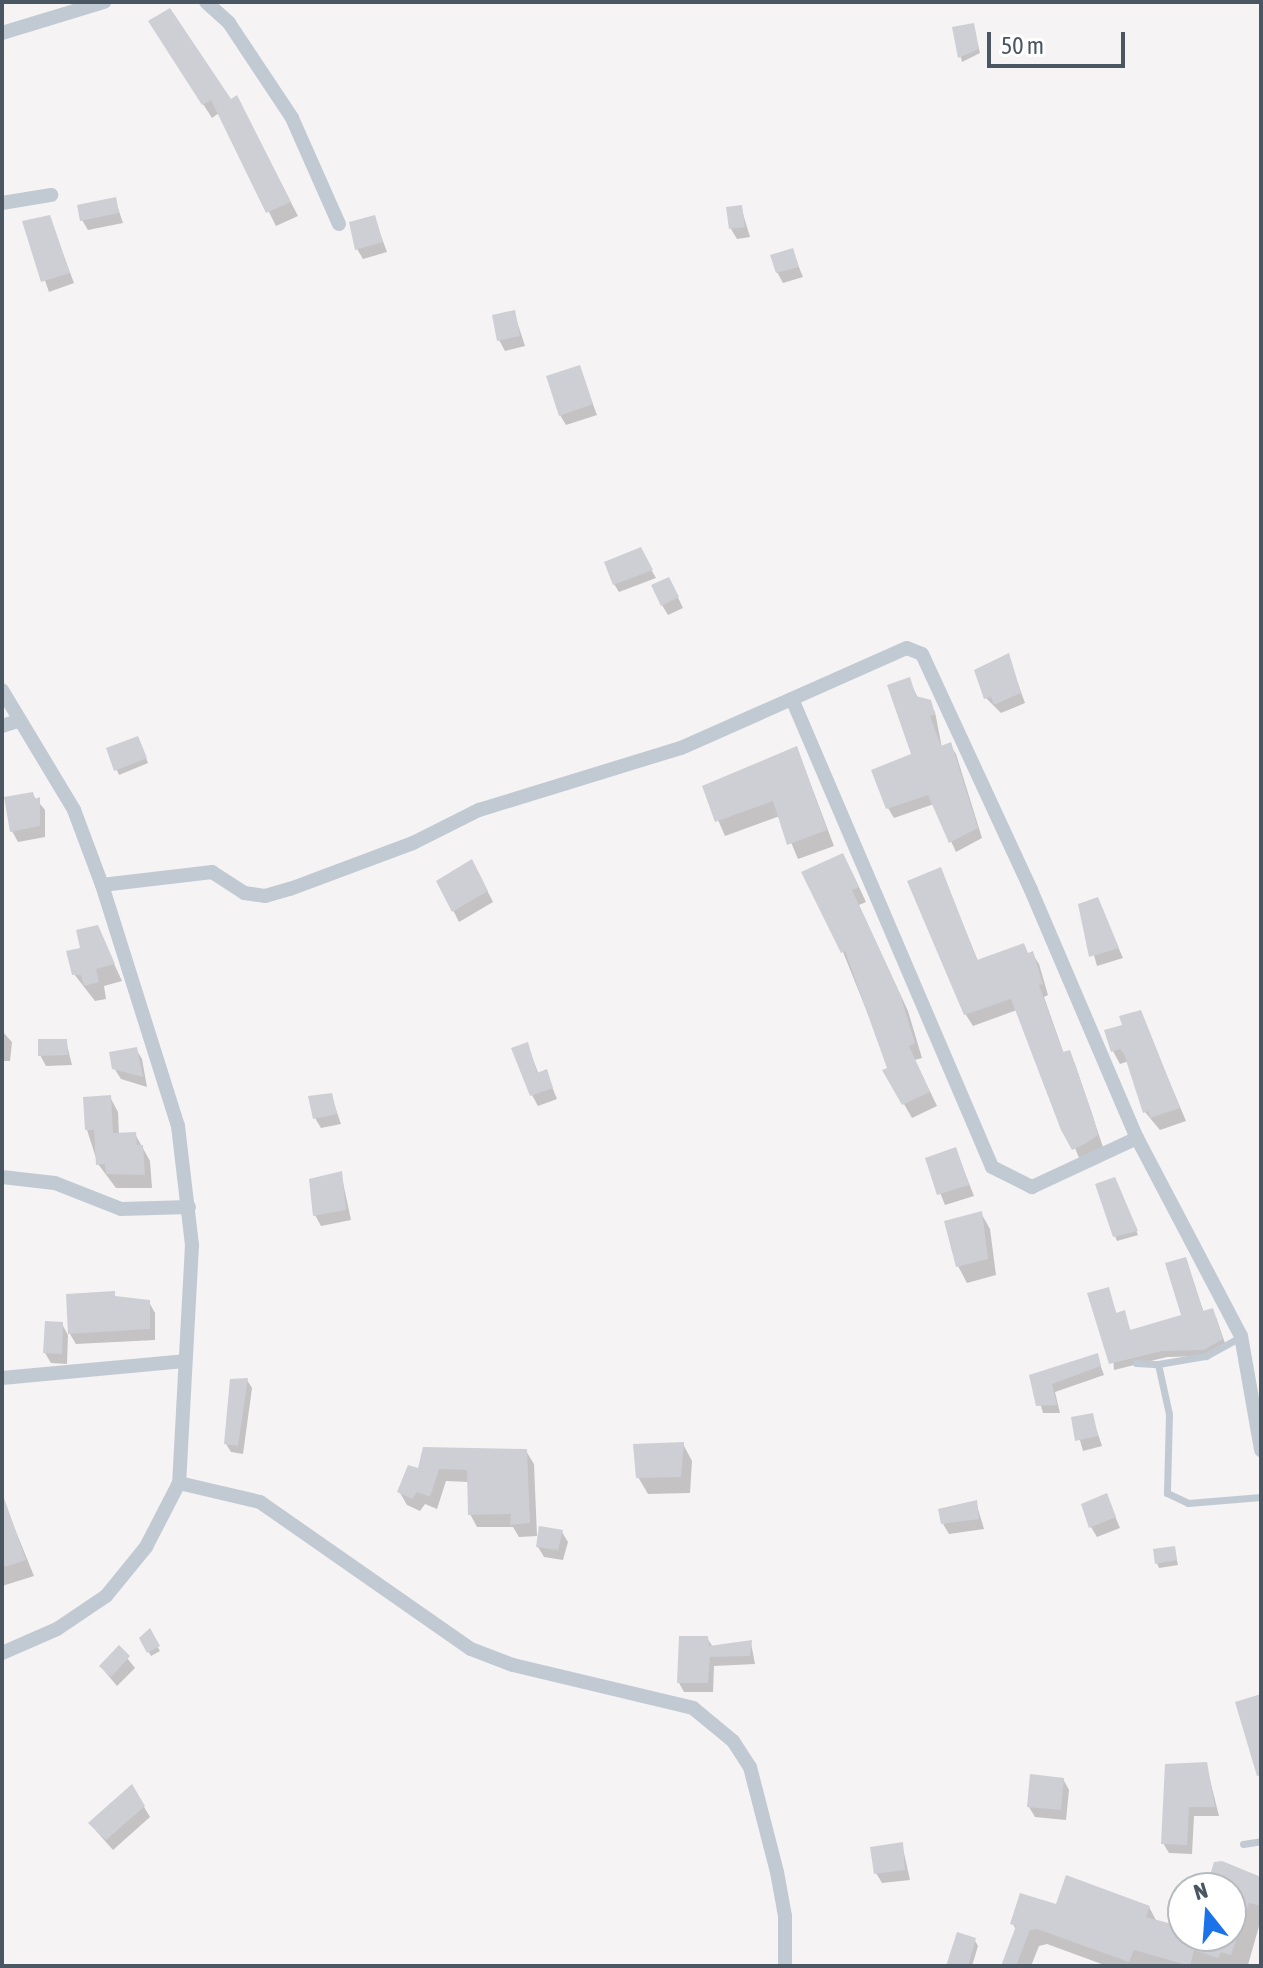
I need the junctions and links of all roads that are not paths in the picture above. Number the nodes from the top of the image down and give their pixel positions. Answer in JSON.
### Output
{"nodes":[{"id":1,"x":104,"y":2,"type":"edge"},
{"id":2,"x":206,"y":2,"type":"edge"},
{"id":3,"x":2,"y":33,"type":"edge"},
{"id":4,"x":51,"y":195,"type":"dead end"},
{"id":5,"x":2,"y":203,"type":"edge"},
{"id":6,"x":339,"y":224,"type":"dead end"},
{"id":7,"x":2,"y":690,"type":"edge"},
{"id":8,"x":792,"y":699,"type":"junction"},
{"id":9,"x":17,"y":721,"type":"junction"},
{"id":10,"x":2,"y":726,"type":"edge"},
{"id":11,"x":102,"y":885,"type":"junction"},
{"id":12,"x":1137,"y":1138,"type":"junction"},
{"id":13,"x":2,"y":1177,"type":"edge"},
{"id":14,"x":189,"y":1207,"type":"junction"},
{"id":15,"x":1241,"y":1336,"type":"junction"},
{"id":16,"x":184,"y":1361,"type":"junction"},
{"id":17,"x":1136,"y":1363,"type":"dead end"},
{"id":18,"x":1158,"y":1364,"type":"junction"},
{"id":19,"x":2,"y":1378,"type":"edge"},
{"id":20,"x":1261,"y":1450,"type":"edge"},
{"id":21,"x":179,"y":1483,"type":"junction"},
{"id":22,"x":1261,"y":1497,"type":"edge"},
{"id":23,"x":2,"y":1653,"type":"edge"},
{"id":24,"x":1261,"y":1841,"type":"edge"},
{"id":25,"x":1243,"y":1844,"type":"dead end"},
{"id":26,"x":785,"y":1966,"type":"edge"}],
"edges":[{"from":1,"to":3,"type":"street"},
{"from":2,"to":6,"type":"street"},
{"from":4,"to":5,"type":"street"},
{"from":7,"to":9,"type":"street"},
{"from":8,"to":11,"type":"street"},
{"from":8,"to":12,"type":"street"},
{"from":8,"to":12,"type":"street"},
{"from":9,"to":10,"type":"street"},
{"from":9,"to":11,"type":"street"},
{"from":11,"to":14,"type":"street"},
{"from":12,"to":15,"type":"street"},
{"from":13,"to":14,"type":"street"},
{"from":14,"to":16,"type":"street"},
{"from":15,"to":18,"type":"lane"},
{"from":15,"to":20,"type":"street"},
{"from":16,"to":19,"type":"street"},
{"from":16,"to":21,"type":"street"},
{"from":17,"to":18,"type":"lane"},
{"from":18,"to":22,"type":"lane"},
{"from":21,"to":23,"type":"street"},
{"from":21,"to":26,"type":"street"},
{"from":24,"to":25,"type":"lane"}]}
